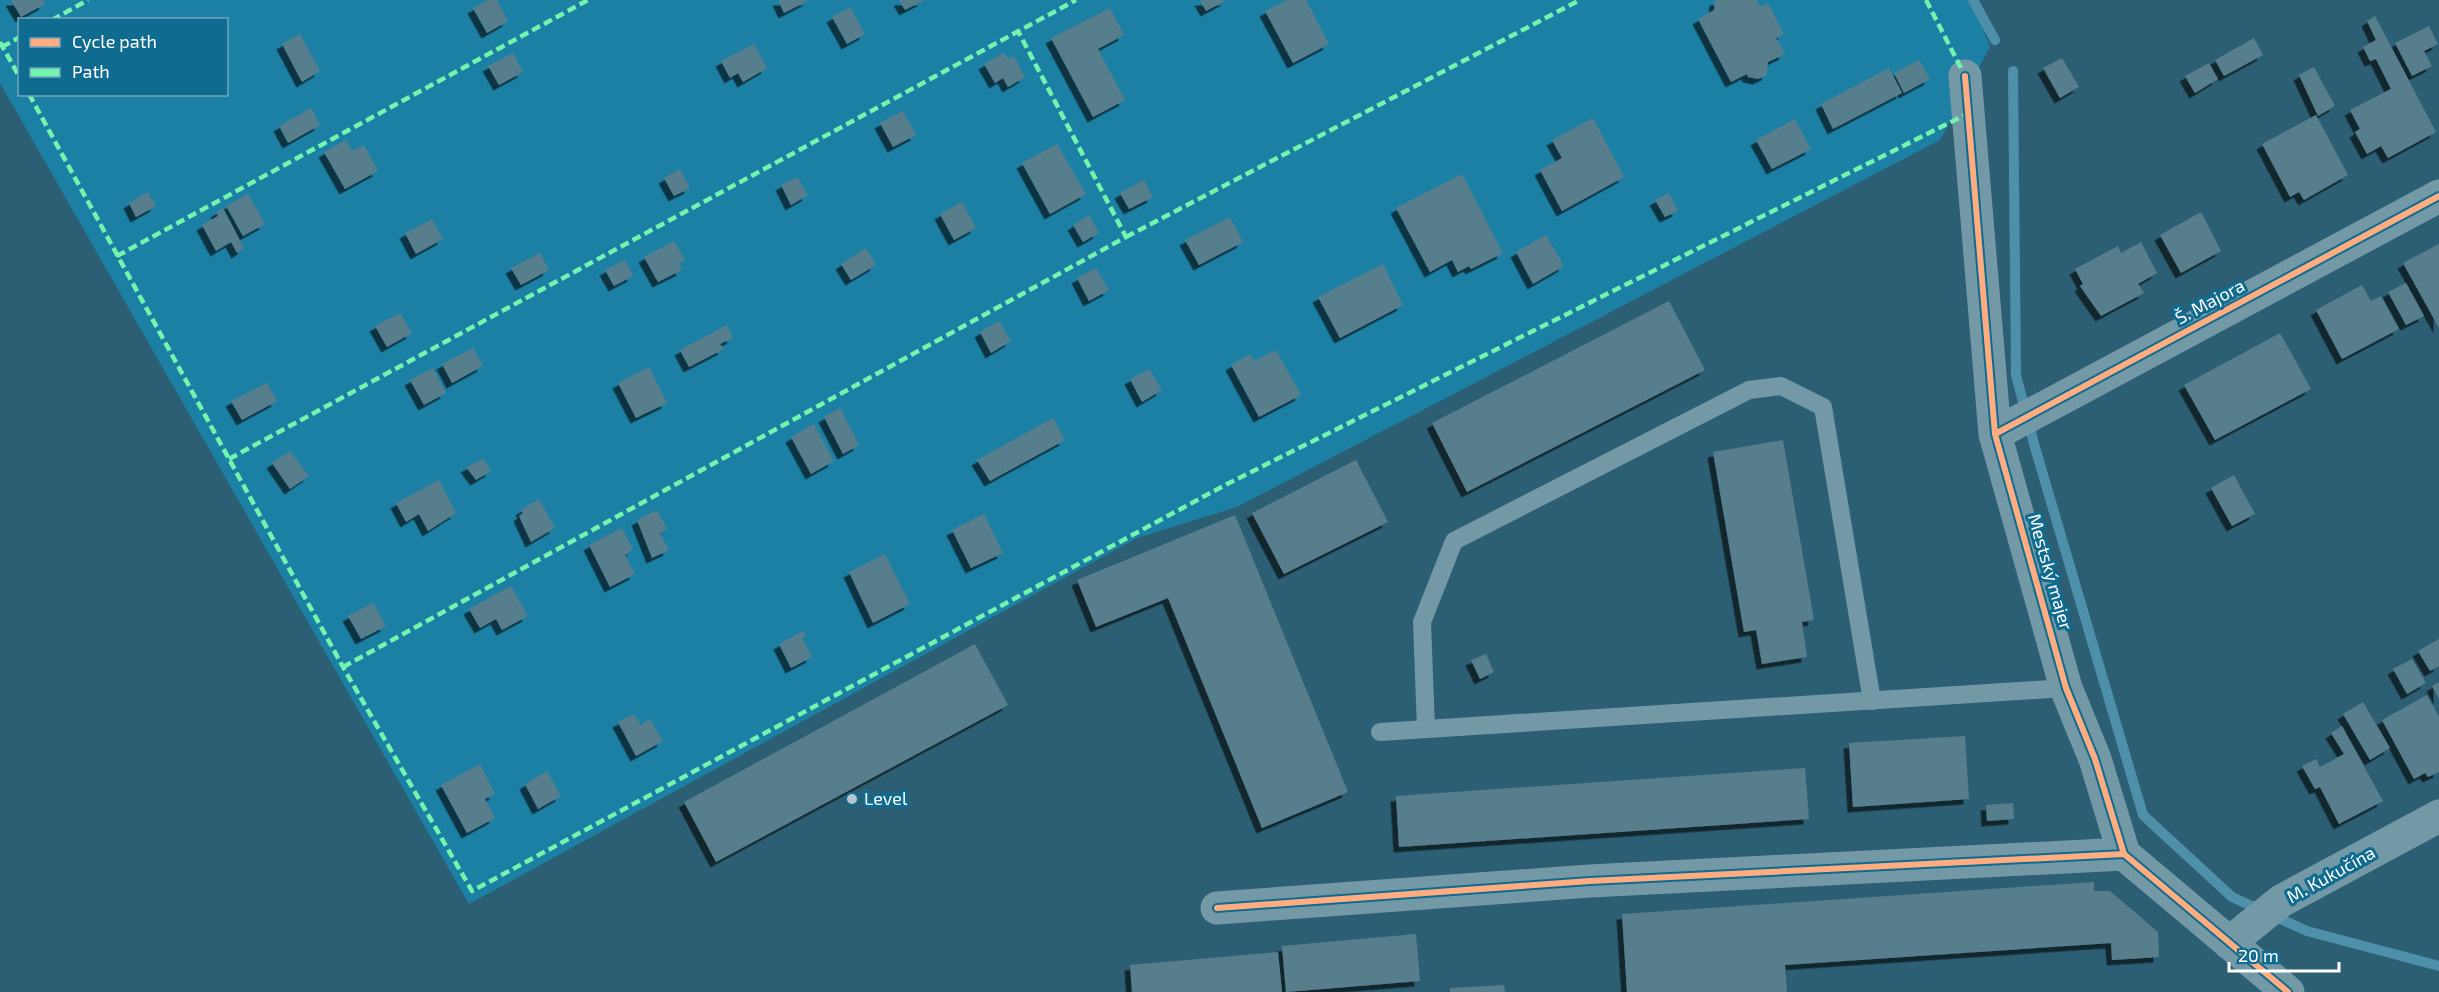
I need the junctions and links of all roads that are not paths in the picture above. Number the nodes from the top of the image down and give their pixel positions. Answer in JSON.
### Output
{"nodes":[{"id":1,"x":1965,"y":76,"type":"dead end"},
{"id":2,"x":2439,"y":196,"type":"edge"},
{"id":3,"x":1995,"y":434,"type":"junction"},
{"id":4,"x":2066,"y":688,"type":"junction"},
{"id":5,"x":1872,"y":701,"type":"junction"},
{"id":6,"x":1426,"y":729,"type":"junction"},
{"id":7,"x":1380,"y":732,"type":"dead end"},
{"id":8,"x":2439,"y":816,"type":"edge"},
{"id":9,"x":2124,"y":854,"type":"junction"},
{"id":10,"x":1216,"y":908,"type":"dead end"},
{"id":11,"x":2229,"y":943,"type":"junction"},
{"id":12,"x":2288,"y":992,"type":"edge"}],
"edges":[{"from":1,"to":3,"type":"street","name":"Mestský majer"},
{"from":2,"to":3,"type":"street","name":"Š. Majora"},
{"from":3,"to":4,"type":"street","name":"Mestský majer"},
{"from":4,"to":5,"type":"lane"},
{"from":4,"to":9,"type":"street","name":"Mestský majer"},
{"from":5,"to":6,"type":"lane"},
{"from":5,"to":6,"type":"lane"},
{"from":6,"to":7,"type":"lane"},
{"from":8,"to":11,"type":"street","name":"M. Kukučína"},
{"from":9,"to":10,"type":"street"},
{"from":9,"to":11,"type":"street"},
{"from":11,"to":12,"type":"street"}]}
